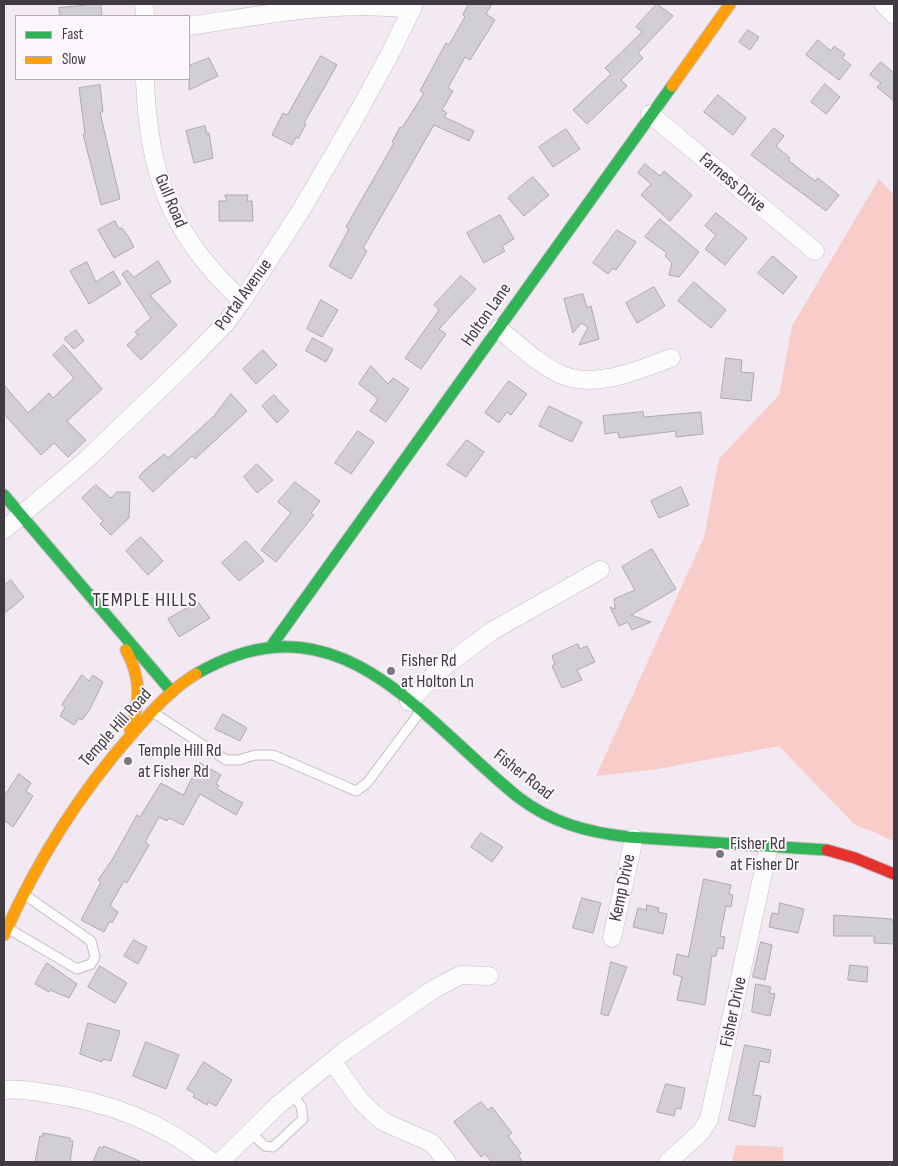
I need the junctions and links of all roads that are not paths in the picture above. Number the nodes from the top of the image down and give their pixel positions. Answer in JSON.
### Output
{"nodes":[{"id":1,"x":730,"y":4,"type":"edge"},
{"id":2,"x":883,"y":4,"type":"edge"},
{"id":3,"x":317,"y":5,"type":"edge"},
{"id":4,"x":412,"y":6,"type":"edge"},
{"id":5,"x":894,"y":15,"type":"edge"},
{"id":6,"x":190,"y":26,"type":"edge"},
{"id":7,"x":145,"y":80,"type":"edge"},
{"id":8,"x":650,"y":114,"type":"junction"},
{"id":9,"x":815,"y":251,"type":"dead end"},
{"id":10,"x":242,"y":301,"type":"junction"},
{"id":11,"x":499,"y":329,"type":"junction"},
{"id":12,"x":671,"y":358,"type":"dead end"},
{"id":13,"x":4,"y":495,"type":"edge"},
{"id":14,"x":21,"y":515,"type":"junction"},
{"id":15,"x":4,"y":530,"type":"edge"},
{"id":16,"x":600,"y":570,"type":"dead end"},
{"id":17,"x":107,"y":618,"type":"junction"},
{"id":18,"x":272,"y":645,"type":"junction"},
{"id":19,"x":172,"y":692,"type":"junction"},
{"id":20,"x":415,"y":707,"type":"junction"},
{"id":21,"x":152,"y":712,"type":"junction"},
{"id":22,"x":126,"y":740,"type":"junction"},
{"id":23,"x":634,"y":838,"type":"junction"},
{"id":24,"x":769,"y":846,"type":"junction"},
{"id":25,"x":894,"y":874,"type":"edge"},
{"id":26,"x":22,"y":893,"type":"junction"},
{"id":27,"x":5,"y":932,"type":"edge"},
{"id":28,"x":612,"y":938,"type":"dead end"},
{"id":29,"x":489,"y":976,"type":"dead end"},
{"id":30,"x":332,"y":1061,"type":"junction"},
{"id":31,"x":4,"y":1090,"type":"edge"},
{"id":32,"x":292,"y":1094,"type":"junction"},
{"id":33,"x":250,"y":1132,"type":"junction"},
{"id":34,"x":212,"y":1162,"type":"edge"},
{"id":35,"x":220,"y":1162,"type":"edge"},
{"id":36,"x":447,"y":1162,"type":"edge"},
{"id":37,"x":668,"y":1162,"type":"edge"}],
"edges":[{"from":1,"to":8,"type":"street","name":"Holton Lane"},
{"from":2,"to":5,"type":"street"},
{"from":3,"to":4,"type":"street"},
{"from":3,"to":6,"type":"street"},
{"from":4,"to":10,"type":"street","name":"Portal Avenue"},
{"from":7,"to":10,"type":"street","name":"Gull Road"},
{"from":8,"to":9,"type":"street","name":"Farness Drive"},
{"from":8,"to":11,"type":"street","name":"Holton Lane"},
{"from":10,"to":14,"type":"street","name":"Portal Avenue"},
{"from":11,"to":12,"type":"street"},
{"from":11,"to":18,"type":"street","name":"Holton Lane"},
{"from":13,"to":14,"type":"street","name":"Temple Hill Road"},
{"from":14,"to":15,"type":"street","name":"Portal Avenue"},
{"from":14,"to":17,"type":"street","name":"Temple Hill Road"},
{"from":16,"to":20,"type":"street"},
{"from":17,"to":19,"type":"street","name":"Temple Hill Road"},
{"from":17,"to":22,"type":"street"},
{"from":18,"to":19,"type":"street","name":"Fisher Road"},
{"from":18,"to":20,"type":"street","name":"Fisher Road"},
{"from":19,"to":21,"type":"street","name":"Temple Hill Road"},
{"from":20,"to":21,"type":"lane"},
{"from":20,"to":23,"type":"street","name":"Fisher Road"},
{"from":21,"to":22,"type":"street","name":"Temple Hill Road"},
{"from":22,"to":26,"type":"street","name":"Temple Hill Road"},
{"from":23,"to":24,"type":"street","name":"Fisher Road"},
{"from":23,"to":28,"type":"street","name":"Kemp Drive"},
{"from":24,"to":25,"type":"street","name":"Fisher Road"},
{"from":24,"to":37,"type":"street","name":"Fisher Drive"},
{"from":26,"to":27,"type":"street","name":"Temple Hill Road"},
{"from":26,"to":27,"type":"lane"},
{"from":29,"to":30,"type":"street"},
{"from":30,"to":32,"type":"street"},
{"from":30,"to":36,"type":"street"},
{"from":31,"to":34,"type":"street"},
{"from":32,"to":33,"type":"street"},
{"from":32,"to":33,"type":"lane"},
{"from":33,"to":35,"type":"street"}]}
